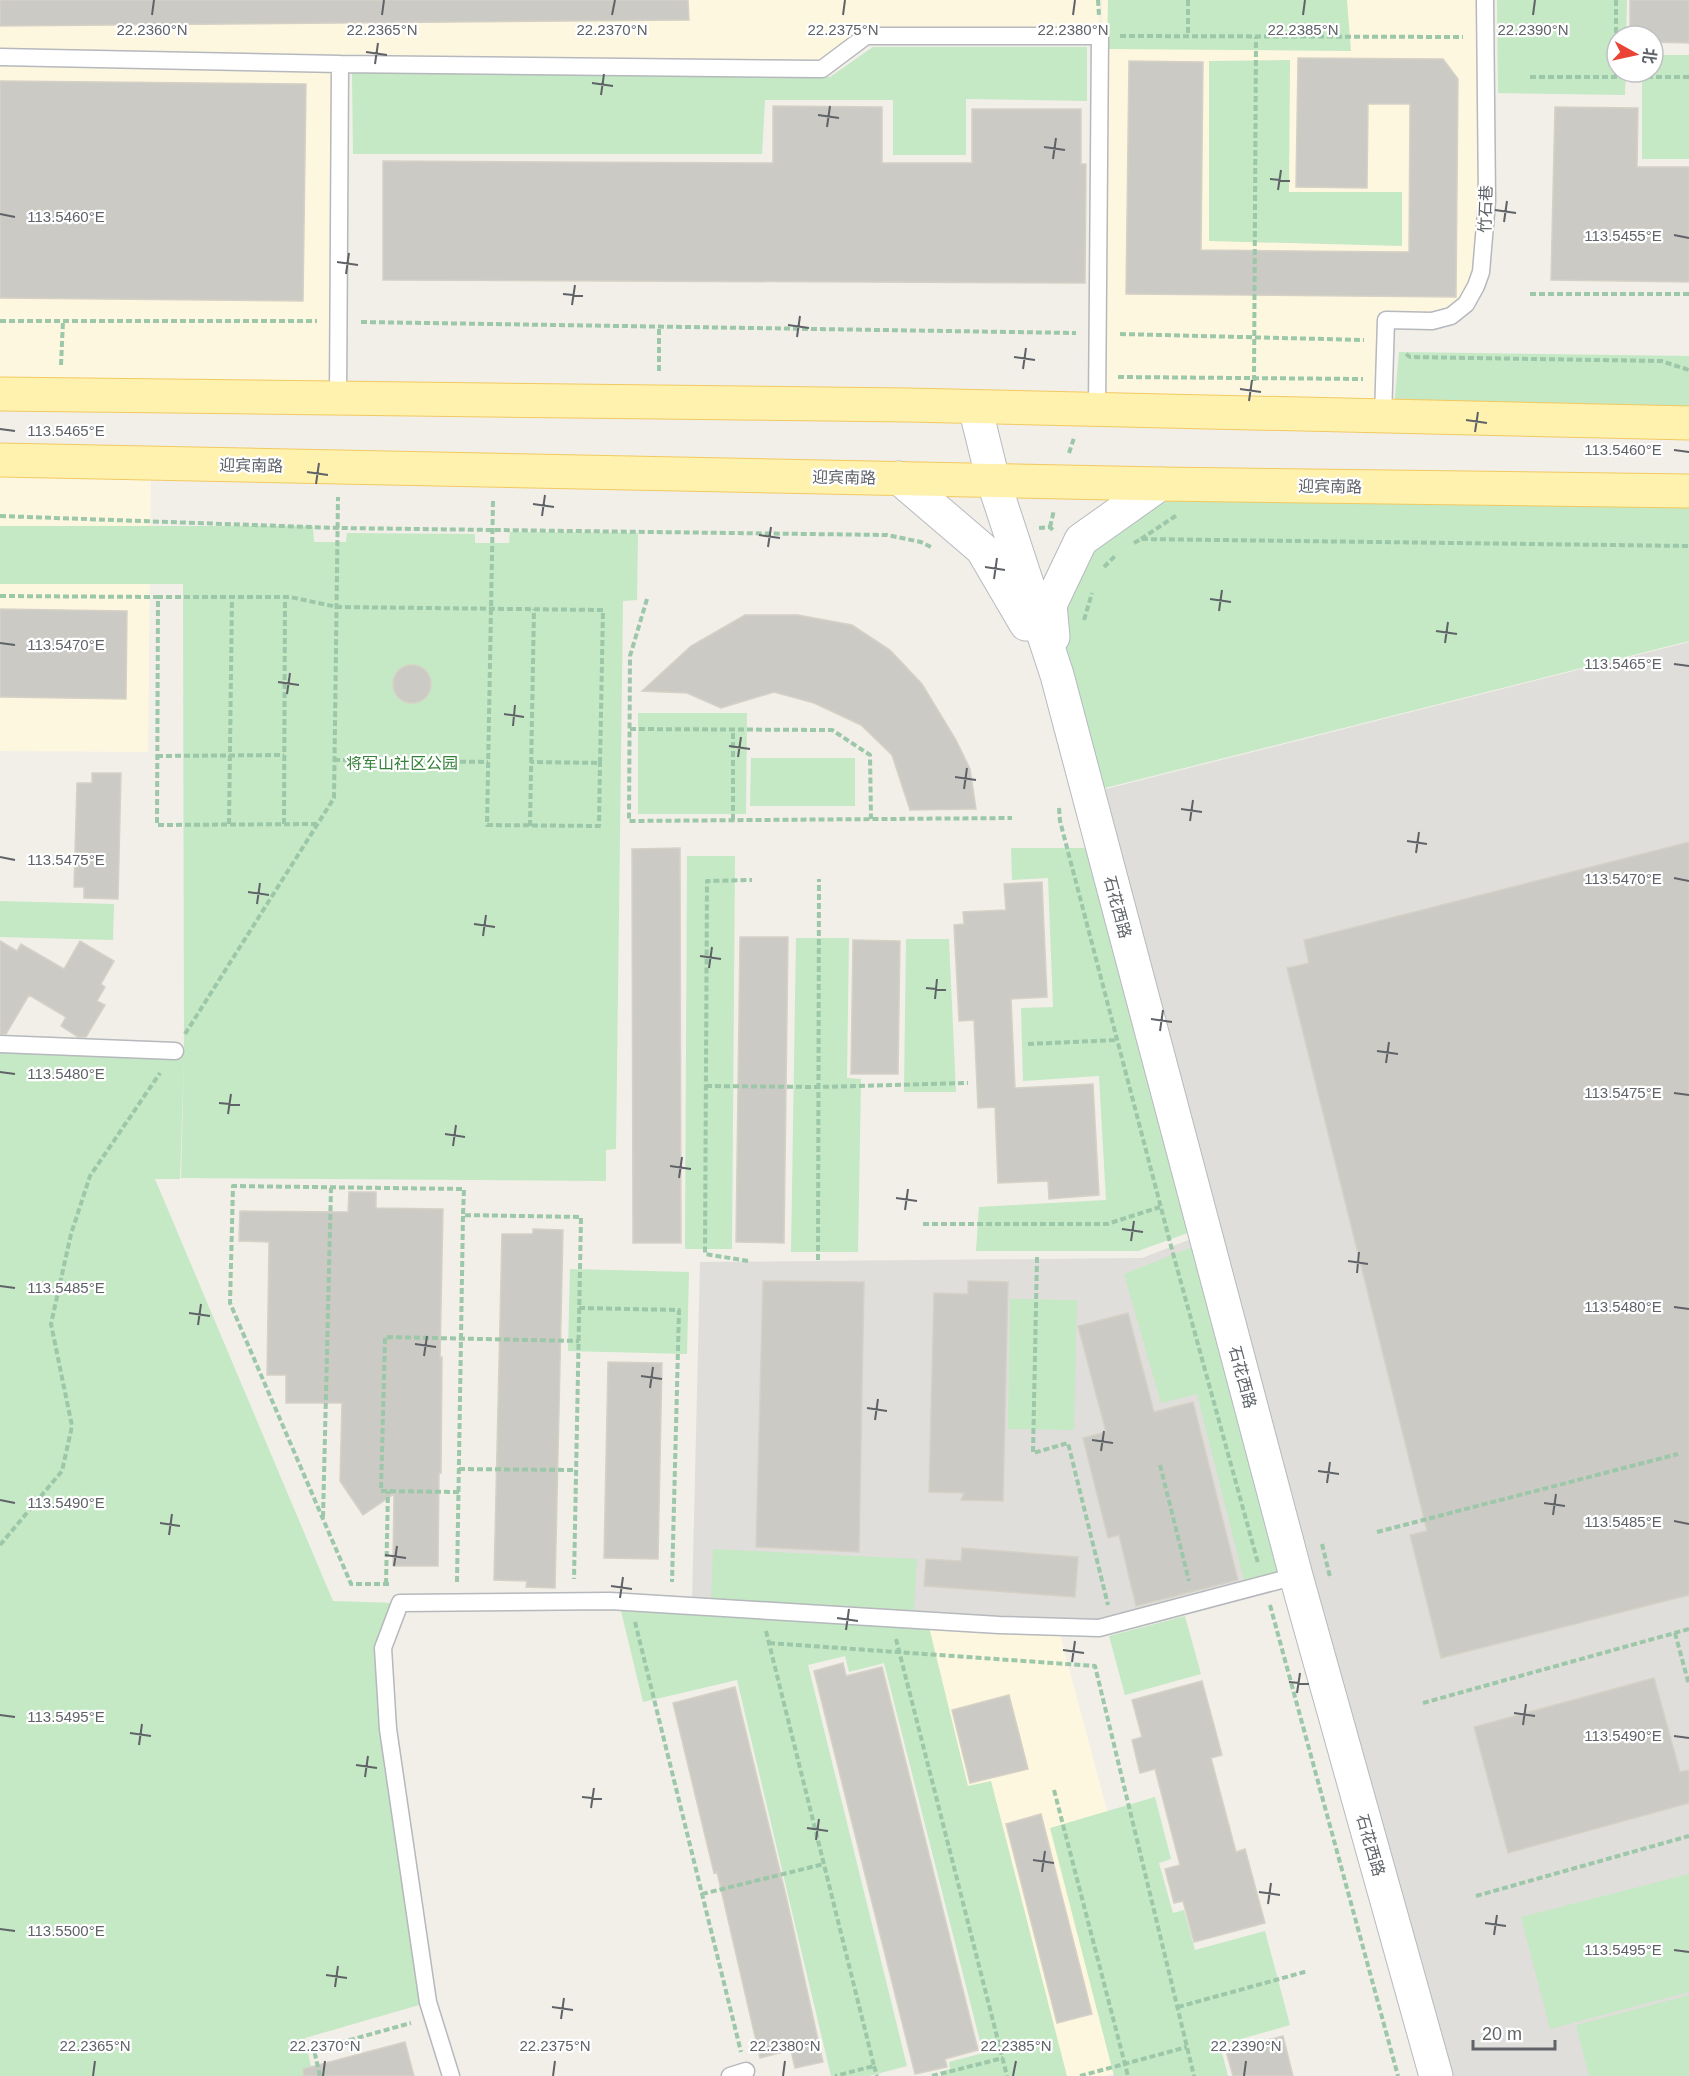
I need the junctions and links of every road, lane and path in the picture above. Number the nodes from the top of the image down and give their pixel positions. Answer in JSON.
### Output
{"nodes":[{"id":1,"x":1188,"y":0,"type":"edge"},
{"id":2,"x":1485,"y":0,"type":"edge"},
{"id":3,"x":1616,"y":0,"type":"edge"},
{"id":4,"x":1616,"y":24,"type":"edge"},
{"id":5,"x":1100,"y":36,"type":"junction"},
{"id":6,"x":1188,"y":36,"type":"junction"},
{"id":7,"x":1256,"y":37,"type":"junction"},
{"id":8,"x":1485,"y":37,"type":"junction"},
{"id":9,"x":0,"y":57,"type":"edge"},
{"id":10,"x":340,"y":64,"type":"junction"},
{"id":11,"x":1530,"y":77,"type":"dead end"},
{"id":12,"x":1605,"y":77,"type":"edge"},
{"id":13,"x":1665,"y":77,"type":"edge"},
{"id":14,"x":1689,"y":77,"type":"edge"},
{"id":15,"x":1530,"y":294,"type":"dead end"},
{"id":16,"x":1689,"y":294,"type":"edge"},
{"id":17,"x":0,"y":321,"type":"edge"},
{"id":18,"x":63,"y":321,"type":"junction"},
{"id":19,"x":338,"y":321,"type":"junction"},
{"id":20,"x":659,"y":326,"type":"junction"},
{"id":21,"x":1097,"y":334,"type":"junction"},
{"id":22,"x":1254,"y":337,"type":"junction"},
{"id":23,"x":1386,"y":341,"type":"junction"},
{"id":24,"x":61,"y":370,"type":"dead end"},
{"id":25,"x":1689,"y":370,"type":"edge"},
{"id":26,"x":659,"y":372,"type":"dead end"},
{"id":27,"x":0,"y":394,"type":"edge"},
{"id":28,"x":338,"y":399,"type":"junction"},
{"id":29,"x":975,"y":407,"type":"junction"},
{"id":30,"x":1089,"y":410,"type":"junction"},
{"id":31,"x":1253,"y":414,"type":"junction"},
{"id":32,"x":1383,"y":417,"type":"junction"},
{"id":33,"x":1689,"y":423,"type":"edge"},
{"id":34,"x":0,"y":460,"type":"edge"},
{"id":35,"x":339,"y":467,"type":"junction"},
{"id":36,"x":493,"y":470,"type":"junction"},
{"id":37,"x":899,"y":478,"type":"junction"},
{"id":38,"x":993,"y":480,"type":"junction"},
{"id":39,"x":1061,"y":481,"type":"junction"},
{"id":40,"x":1160,"y":484,"type":"junction"},
{"id":41,"x":1689,"y":491,"type":"edge"},
{"id":42,"x":0,"y":516,"type":"edge"},
{"id":43,"x":1050,"y":527,"type":"dead end"},
{"id":44,"x":338,"y":528,"type":"junction"},
{"id":45,"x":492,"y":529,"type":"junction"},
{"id":46,"x":1689,"y":546,"type":"edge"},
{"id":47,"x":1125,"y":548,"type":"dead end"},
{"id":48,"x":939,"y":552,"type":"dead end"},
{"id":49,"x":1118,"y":553,"type":"dead end"},
{"id":50,"x":1101,"y":573,"type":"dead end"},
{"id":51,"x":1093,"y":588,"type":"dead end"},
{"id":52,"x":0,"y":596,"type":"edge"},
{"id":53,"x":158,"y":597,"type":"junction"},
{"id":54,"x":232,"y":597,"type":"junction"},
{"id":55,"x":285,"y":597,"type":"junction"},
{"id":56,"x":647,"y":599,"type":"dead end"},
{"id":57,"x":337,"y":607,"type":"junction"},
{"id":58,"x":491,"y":609,"type":"junction"},
{"id":59,"x":534,"y":609,"type":"junction"},
{"id":60,"x":1083,"y":630,"type":"dead end"},
{"id":61,"x":1057,"y":675,"type":"junction"},
{"id":62,"x":630,"y":729,"type":"junction"},
{"id":63,"x":733,"y":729,"type":"junction"},
{"id":64,"x":284,"y":755,"type":"junction"},
{"id":65,"x":158,"y":756,"type":"junction"},
{"id":66,"x":230,"y":756,"type":"junction"},
{"id":67,"x":334,"y":760,"type":"junction"},
{"id":68,"x":488,"y":762,"type":"junction"},
{"id":69,"x":531,"y":762,"type":"junction"},
{"id":70,"x":600,"y":763,"type":"junction"},
{"id":71,"x":1059,"y":798,"type":"dead end"},
{"id":72,"x":1012,"y":818,"type":"dead end"},
{"id":73,"x":871,"y":819,"type":"junction"},
{"id":74,"x":733,"y":820,"type":"junction"},
{"id":75,"x":284,"y":824,"type":"junction"},
{"id":76,"x":317,"y":824,"type":"junction"},
{"id":77,"x":229,"y":825,"type":"junction"},
{"id":78,"x":530,"y":826,"type":"junction"},
{"id":79,"x":819,"y":879,"type":"dead end"},
{"id":80,"x":752,"y":880,"type":"dead end"},
{"id":81,"x":1117,"y":1040,"type":"junction"},
{"id":82,"x":0,"y":1044,"type":"edge"},
{"id":83,"x":1028,"y":1044,"type":"dead end"},
{"id":84,"x":175,"y":1051,"type":"junction"},
{"id":85,"x":968,"y":1083,"type":"dead end"},
{"id":86,"x":706,"y":1086,"type":"junction"},
{"id":87,"x":818,"y":1087,"type":"junction"},
{"id":88,"x":331,"y":1188,"type":"junction"},
{"id":89,"x":1160,"y":1207,"type":"junction"},
{"id":90,"x":463,"y":1215,"type":"junction"},
{"id":91,"x":923,"y":1224,"type":"dead end"},
{"id":92,"x":1037,"y":1257,"type":"dead end"},
{"id":93,"x":818,"y":1260,"type":"dead end"},
{"id":94,"x":748,"y":1261,"type":"dead end"},
{"id":95,"x":579,"y":1308,"type":"junction"},
{"id":96,"x":461,"y":1338,"type":"junction"},
{"id":97,"x":579,"y":1341,"type":"junction"},
{"id":98,"x":1678,"y":1454,"type":"dead end"},
{"id":99,"x":1160,"y":1466,"type":"dead end"},
{"id":100,"x":459,"y":1469,"type":"junction"},
{"id":101,"x":576,"y":1470,"type":"junction"},
{"id":102,"x":388,"y":1491,"type":"junction"},
{"id":103,"x":459,"y":1492,"type":"junction"},
{"id":104,"x":323,"y":1519,"type":"junction"},
{"id":105,"x":1377,"y":1532,"type":"dead end"},
{"id":106,"x":1320,"y":1539,"type":"dead end"},
{"id":107,"x":0,"y":1545,"type":"edge"},
{"id":108,"x":1296,"y":1576,"type":"junction"},
{"id":109,"x":386,"y":1584,"type":"junction"},
{"id":110,"x":398,"y":1584,"type":"dead end"},
{"id":111,"x":1264,"y":1585,"type":"junction"},
{"id":112,"x":1333,"y":1585,"type":"dead end"},
{"id":113,"x":574,"y":1601,"type":"junction"},
{"id":114,"x":457,"y":1602,"type":"junction"},
{"id":115,"x":630,"y":1602,"type":"junction"},
{"id":116,"x":1195,"y":1603,"type":"junction"},
{"id":117,"x":671,"y":1604,"type":"junction"},
{"id":118,"x":761,"y":1610,"type":"junction"},
{"id":119,"x":890,"y":1618,"type":"junction"},
{"id":120,"x":1113,"y":1624,"type":"junction"},
{"id":121,"x":1689,"y":1629,"type":"edge"},
{"id":122,"x":1675,"y":1633,"type":"junction"},
{"id":123,"x":769,"y":1643,"type":"junction"},
{"id":124,"x":899,"y":1653,"type":"junction"},
{"id":125,"x":1689,"y":1685,"type":"edge"},
{"id":126,"x":1423,"y":1703,"type":"dead end"},
{"id":127,"x":1054,"y":1791,"type":"dead end"},
{"id":128,"x":1689,"y":1836,"type":"edge"},
{"id":129,"x":824,"y":1864,"type":"junction"},
{"id":130,"x":702,"y":1894,"type":"junction"},
{"id":131,"x":1476,"y":1896,"type":"dead end"},
{"id":132,"x":1308,"y":1971,"type":"dead end"},
{"id":133,"x":1178,"y":2007,"type":"junction"},
{"id":134,"x":432,"y":2017,"type":"junction"},
{"id":135,"x":1187,"y":2047,"type":"junction"},
{"id":136,"x":1003,"y":2058,"type":"junction"},
{"id":137,"x":1125,"y":2064,"type":"junction"},
{"id":138,"x":874,"y":2066,"type":"junction"},
{"id":139,"x":738,"y":2074,"type":"edge"},
{"id":140,"x":320,"y":2076,"type":"edge"},
{"id":141,"x":451,"y":2076,"type":"edge"},
{"id":142,"x":835,"y":2076,"type":"edge"},
{"id":143,"x":877,"y":2076,"type":"edge"},
{"id":144,"x":932,"y":2076,"type":"edge"},
{"id":145,"x":1007,"y":2076,"type":"edge"},
{"id":146,"x":1080,"y":2076,"type":"edge"},
{"id":147,"x":1128,"y":2076,"type":"edge"},
{"id":148,"x":1194,"y":2076,"type":"edge"},
{"id":149,"x":1398,"y":2076,"type":"edge"},
{"id":150,"x":1436,"y":2076,"type":"edge"}],
"edges":[{"from":1,"to":6,"type":"path"},
{"from":2,"to":8,"type":"lane","name":"竹石巷"},
{"from":3,"to":4,"type":"path"},
{"from":5,"to":6,"type":"path"},
{"from":5,"to":10,"type":"lane"},
{"from":5,"to":21,"type":"lane"},
{"from":6,"to":7,"type":"path"},
{"from":7,"to":8,"type":"path"},
{"from":7,"to":22,"type":"path"},
{"from":8,"to":23,"type":"lane","name":"竹石巷"},
{"from":9,"to":10,"type":"lane"},
{"from":10,"to":19,"type":"lane"},
{"from":11,"to":12,"type":"path"},
{"from":13,"to":14,"type":"path"},
{"from":15,"to":16,"type":"path"},
{"from":17,"to":18,"type":"path"},
{"from":18,"to":19,"type":"path"},
{"from":18,"to":24,"type":"path"},
{"from":19,"to":20,"type":"path"},
{"from":19,"to":28,"type":"lane"},
{"from":20,"to":21,"type":"path"},
{"from":20,"to":26,"type":"path"},
{"from":21,"to":22,"type":"path"},
{"from":21,"to":30,"type":"lane"},
{"from":22,"to":23,"type":"path"},
{"from":22,"to":31,"type":"path"},
{"from":23,"to":25,"type":"path"},
{"from":23,"to":32,"type":"lane","name":"竹石巷"},
{"from":27,"to":28,"type":"main road"},
{"from":28,"to":29,"type":"main road"},
{"from":29,"to":30,"type":"main road"},
{"from":29,"to":38,"type":"main road"},
{"from":30,"to":31,"type":"main road"},
{"from":30,"to":39,"type":"path"},
{"from":31,"to":32,"type":"main road"},
{"from":32,"to":33,"type":"main road"},
{"from":34,"to":35,"type":"main road","name":"迎宾南路"},
{"from":35,"to":36,"type":"main road","name":"迎宾南路"},
{"from":35,"to":44,"type":"path"},
{"from":36,"to":37,"type":"main road","name":"迎宾南路"},
{"from":36,"to":45,"type":"path"},
{"from":37,"to":38,"type":"main road","name":"迎宾南路"},
{"from":37,"to":61,"type":"main road"},
{"from":38,"to":39,"type":"main road","name":"迎宾南路"},
{"from":38,"to":61,"type":"main road"},
{"from":39,"to":40,"type":"main road","name":"迎宾南路"},
{"from":39,"to":43,"type":"path"},
{"from":40,"to":41,"type":"main road","name":"迎宾南路"},
{"from":40,"to":61,"type":"main road"},
{"from":42,"to":44,"type":"path"},
{"from":44,"to":45,"type":"path"},
{"from":44,"to":57,"type":"path"},
{"from":45,"to":48,"type":"path"},
{"from":45,"to":58,"type":"path"},
{"from":46,"to":47,"type":"path"},
{"from":49,"to":50,"type":"path"},
{"from":51,"to":60,"type":"path"},
{"from":52,"to":53,"type":"path"},
{"from":53,"to":54,"type":"path"},
{"from":53,"to":65,"type":"path"},
{"from":54,"to":55,"type":"path"},
{"from":54,"to":66,"type":"path"},
{"from":55,"to":57,"type":"path"},
{"from":55,"to":64,"type":"path"},
{"from":56,"to":62,"type":"path"},
{"from":57,"to":58,"type":"path"},
{"from":57,"to":67,"type":"path"},
{"from":58,"to":59,"type":"path"},
{"from":58,"to":68,"type":"path"},
{"from":59,"to":69,"type":"path"},
{"from":59,"to":70,"type":"path"},
{"from":61,"to":108,"type":"main road","name":"石花西路"},
{"from":62,"to":63,"type":"path"},
{"from":62,"to":74,"type":"path"},
{"from":63,"to":73,"type":"path"},
{"from":63,"to":74,"type":"path"},
{"from":64,"to":66,"type":"path"},
{"from":64,"to":75,"type":"path"},
{"from":65,"to":66,"type":"path"},
{"from":65,"to":77,"type":"path"},
{"from":66,"to":77,"type":"path"},
{"from":67,"to":68,"type":"path"},
{"from":67,"to":76,"type":"path"},
{"from":68,"to":78,"type":"path"},
{"from":69,"to":70,"type":"path"},
{"from":69,"to":78,"type":"path"},
{"from":70,"to":78,"type":"path"},
{"from":71,"to":81,"type":"path"},
{"from":72,"to":73,"type":"path"},
{"from":73,"to":74,"type":"path"},
{"from":75,"to":76,"type":"path"},
{"from":75,"to":77,"type":"path"},
{"from":76,"to":84,"type":"path"},
{"from":79,"to":87,"type":"path"},
{"from":80,"to":86,"type":"path"},
{"from":81,"to":83,"type":"path"},
{"from":81,"to":89,"type":"path"},
{"from":82,"to":84,"type":"lane"},
{"from":84,"to":107,"type":"path"},
{"from":85,"to":87,"type":"path"},
{"from":86,"to":87,"type":"path"},
{"from":86,"to":94,"type":"path"},
{"from":87,"to":93,"type":"path"},
{"from":88,"to":90,"type":"path"},
{"from":88,"to":104,"type":"path"},
{"from":88,"to":104,"type":"path"},
{"from":89,"to":91,"type":"path"},
{"from":89,"to":111,"type":"path"},
{"from":90,"to":95,"type":"path"},
{"from":90,"to":96,"type":"path"},
{"from":92,"to":120,"type":"path"},
{"from":95,"to":97,"type":"path"},
{"from":95,"to":117,"type":"path"},
{"from":96,"to":97,"type":"path"},
{"from":96,"to":100,"type":"path"},
{"from":96,"to":102,"type":"path"},
{"from":97,"to":101,"type":"path"},
{"from":98,"to":105,"type":"path"},
{"from":99,"to":116,"type":"path"},
{"from":100,"to":101,"type":"path"},
{"from":100,"to":103,"type":"path"},
{"from":101,"to":113,"type":"path"},
{"from":102,"to":103,"type":"path"},
{"from":102,"to":109,"type":"path"},
{"from":103,"to":114,"type":"path"},
{"from":104,"to":109,"type":"path"},
{"from":106,"to":112,"type":"path"},
{"from":108,"to":111,"type":"lane"},
{"from":108,"to":150,"type":"main road","name":"石花西路"},
{"from":109,"to":110,"type":"path"},
{"from":111,"to":116,"type":"lane"},
{"from":111,"to":149,"type":"path"},
{"from":113,"to":114,"type":"lane"},
{"from":113,"to":115,"type":"lane"},
{"from":114,"to":134,"type":"lane"},
{"from":115,"to":117,"type":"lane"},
{"from":115,"to":130,"type":"path"},
{"from":116,"to":120,"type":"lane"},
{"from":117,"to":118,"type":"lane"},
{"from":118,"to":119,"type":"lane"},
{"from":118,"to":123,"type":"path"},
{"from":119,"to":120,"type":"lane"},
{"from":119,"to":124,"type":"path"},
{"from":121,"to":122,"type":"path"},
{"from":122,"to":125,"type":"path"},
{"from":122,"to":126,"type":"path"},
{"from":123,"to":124,"type":"path"},
{"from":123,"to":129,"type":"path"},
{"from":124,"to":133,"type":"path"},
{"from":124,"to":136,"type":"path"},
{"from":127,"to":137,"type":"path"},
{"from":128,"to":131,"type":"path"},
{"from":129,"to":130,"type":"path"},
{"from":129,"to":138,"type":"path"},
{"from":130,"to":139,"type":"path"},
{"from":132,"to":133,"type":"path"},
{"from":133,"to":135,"type":"path"},
{"from":134,"to":140,"type":"path"},
{"from":134,"to":141,"type":"lane"},
{"from":135,"to":137,"type":"path"},
{"from":135,"to":148,"type":"path"},
{"from":136,"to":144,"type":"path"},
{"from":136,"to":145,"type":"path"},
{"from":137,"to":146,"type":"path"},
{"from":137,"to":147,"type":"path"},
{"from":138,"to":142,"type":"path"},
{"from":138,"to":143,"type":"path"}]}
